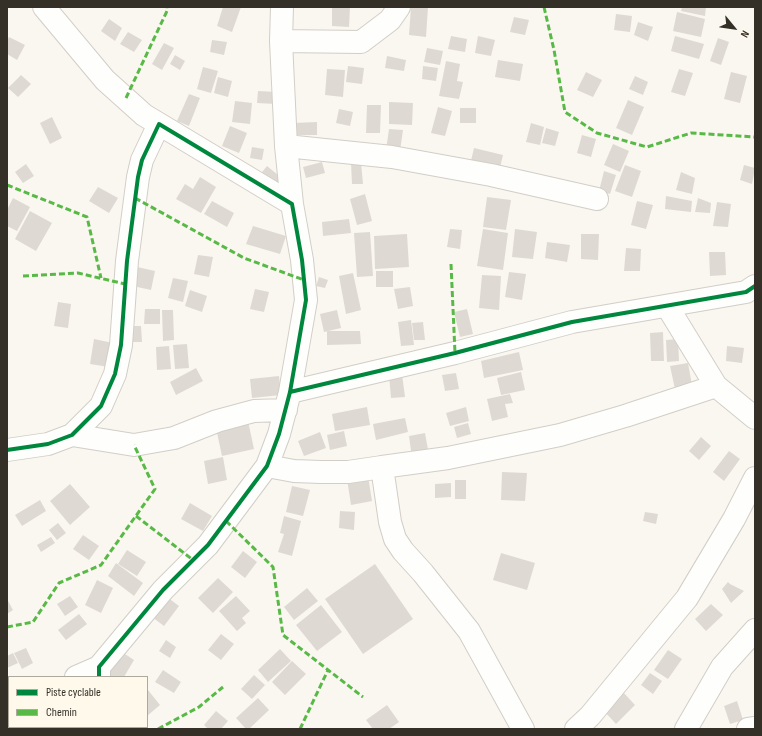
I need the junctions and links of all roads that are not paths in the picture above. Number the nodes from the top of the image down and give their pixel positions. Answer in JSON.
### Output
{"nodes":[{"id":1,"x":44,"y":7,"type":"edge"},
{"id":2,"x":282,"y":7,"type":"edge"},
{"id":3,"x":400,"y":7,"type":"edge"},
{"id":4,"x":281,"y":41,"type":"junction"},
{"id":5,"x":159,"y":124,"type":"junction"},
{"id":6,"x":286,"y":146,"type":"junction"},
{"id":7,"x":597,"y":199,"type":"dead end"},
{"id":8,"x":292,"y":204,"type":"junction"},
{"id":9,"x":755,"y":286,"type":"edge"},
{"id":10,"x":667,"y":306,"type":"junction"},
{"id":11,"x":716,"y":386,"type":"junction"},
{"id":12,"x":288,"y":401,"type":"junction"},
{"id":13,"x":755,"y":418,"type":"edge"},
{"id":14,"x":72,"y":435,"type":"junction"},
{"id":15,"x":7,"y":450,"type":"edge"},
{"id":16,"x":267,"y":466,"type":"junction"},
{"id":17,"x":382,"y":467,"type":"junction"},
{"id":18,"x":755,"y":478,"type":"edge"},
{"id":19,"x":755,"y":630,"type":"edge"},
{"id":20,"x":99,"y":672,"type":"edge"},
{"id":21,"x":81,"y":676,"type":"edge"},
{"id":22,"x":755,"y":728,"type":"edge"},
{"id":23,"x":523,"y":729,"type":"edge"},
{"id":24,"x":576,"y":729,"type":"edge"},
{"id":25,"x":686,"y":729,"type":"edge"},
{"id":26,"x":748,"y":729,"type":"edge"}],
"edges":[{"from":1,"to":5,"type":"street"},
{"from":2,"to":4,"type":"street"},
{"from":3,"to":4,"type":"street"},
{"from":4,"to":6,"type":"street"},
{"from":5,"to":8,"type":"street"},
{"from":5,"to":14,"type":"street"},
{"from":6,"to":7,"type":"street"},
{"from":6,"to":8,"type":"street"},
{"from":8,"to":12,"type":"street"},
{"from":9,"to":10,"type":"street"},
{"from":10,"to":11,"type":"street"},
{"from":10,"to":12,"type":"street"},
{"from":11,"to":13,"type":"street"},
{"from":11,"to":17,"type":"street"},
{"from":12,"to":14,"type":"street"},
{"from":12,"to":16,"type":"street"},
{"from":14,"to":15,"type":"street"},
{"from":16,"to":17,"type":"street"},
{"from":16,"to":20,"type":"street"},
{"from":17,"to":23,"type":"street"},
{"from":18,"to":24,"type":"street"},
{"from":19,"to":25,"type":"street"},
{"from":20,"to":21,"type":"street"},
{"from":22,"to":26,"type":"street"}]}
